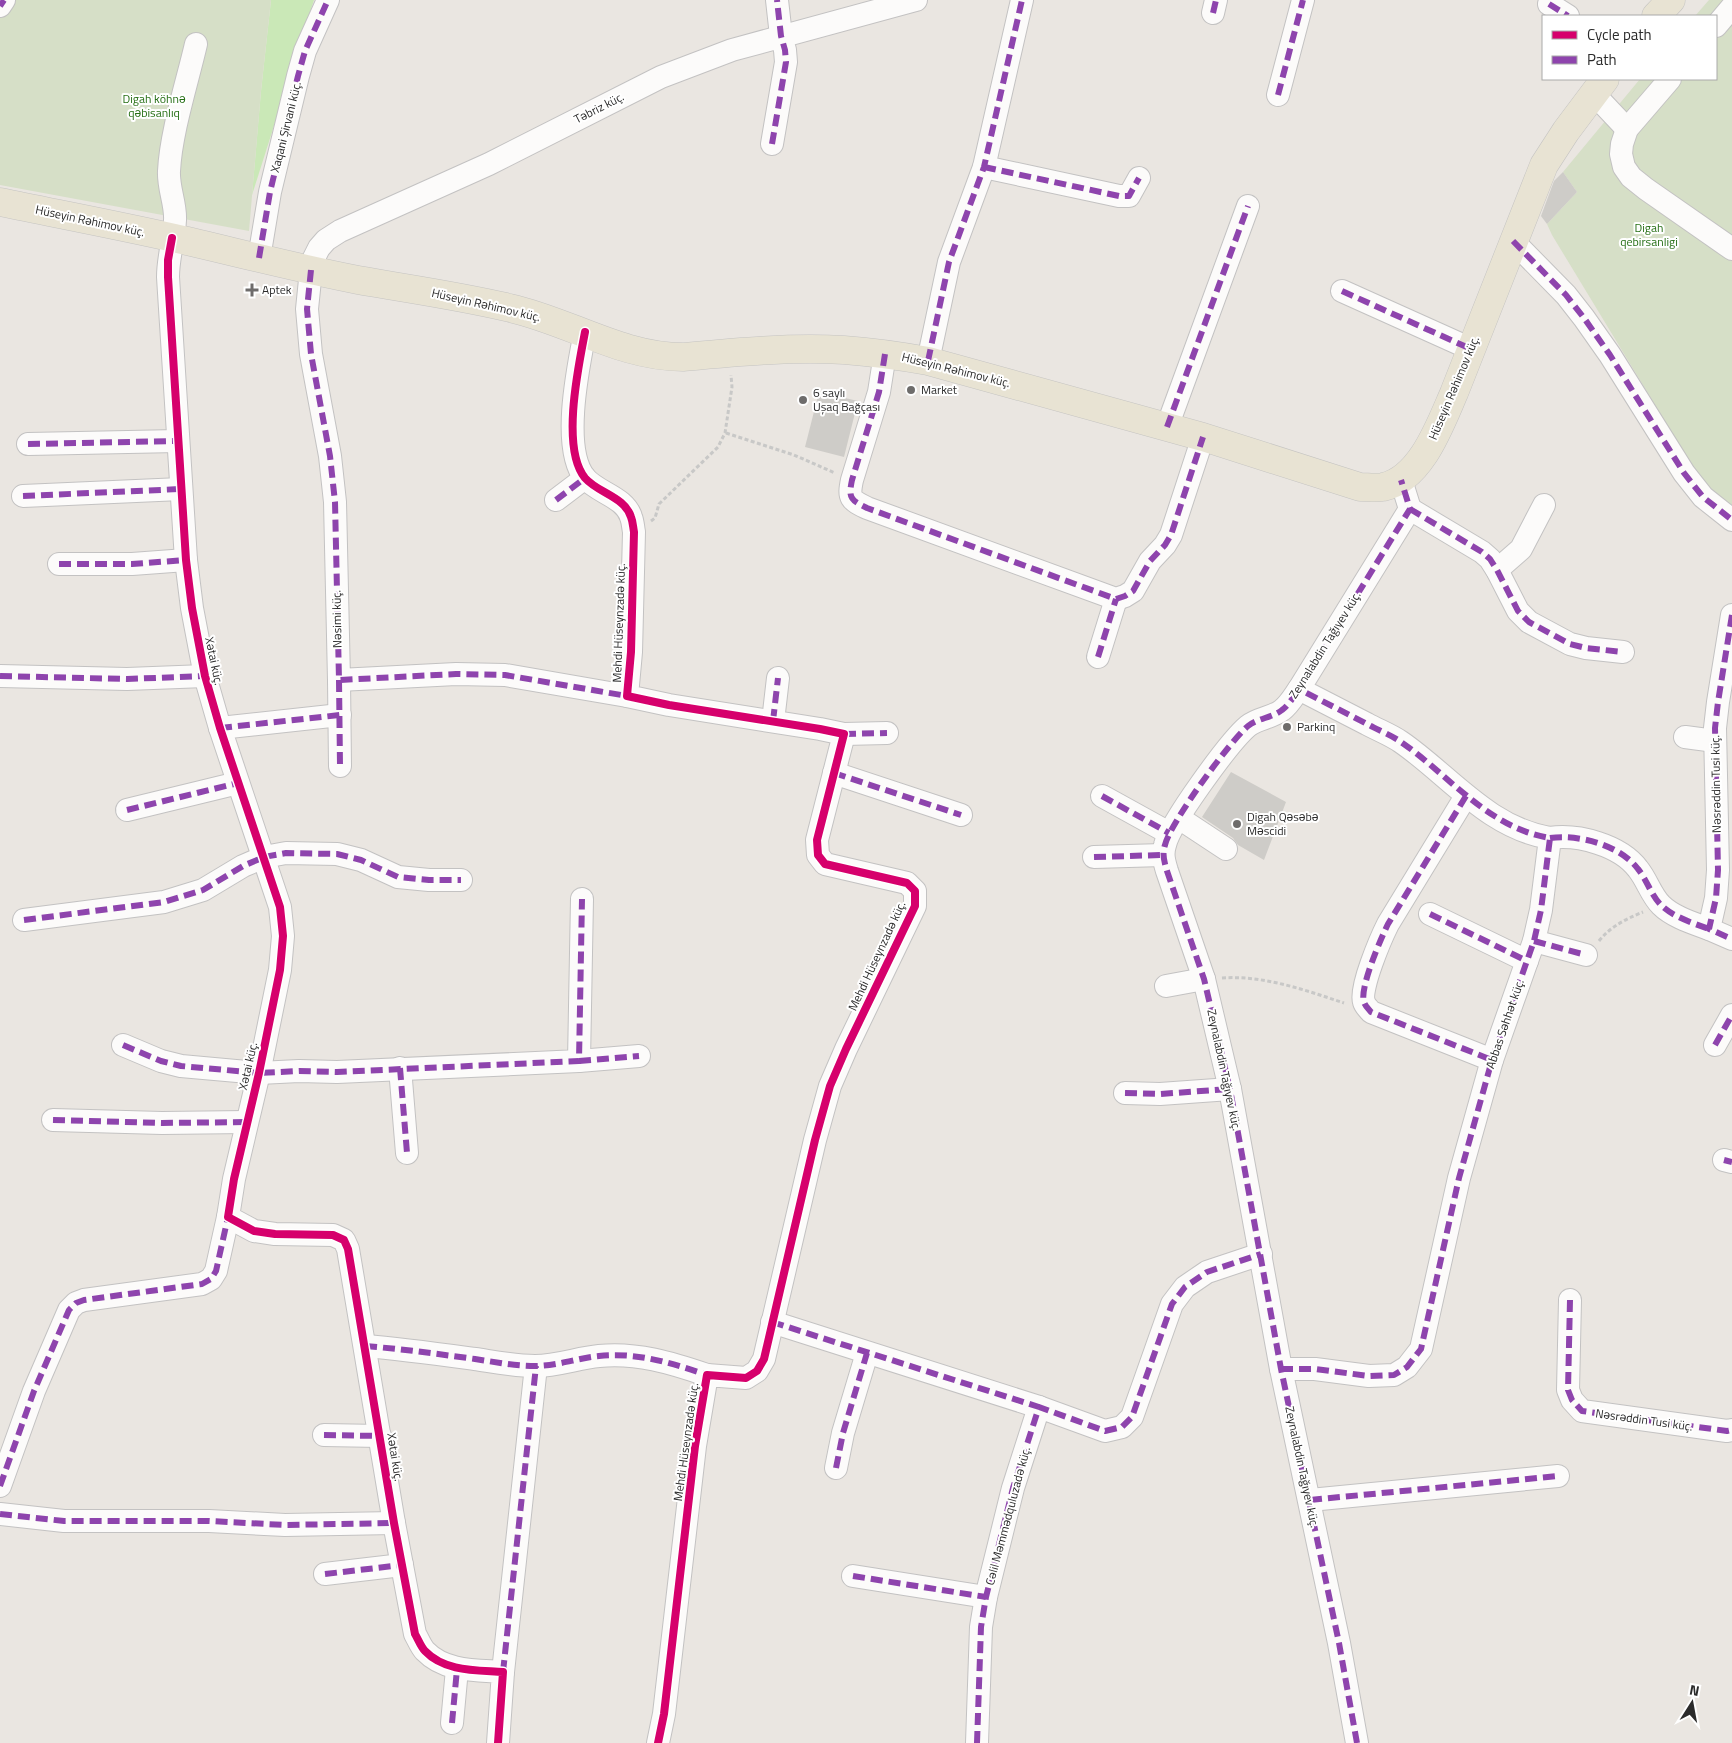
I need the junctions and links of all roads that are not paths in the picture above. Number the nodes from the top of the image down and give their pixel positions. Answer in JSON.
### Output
{"nodes":[{"id":1,"x":4,"y":0,"type":"edge"},
{"id":2,"x":328,"y":0,"type":"edge"},
{"id":3,"x":777,"y":0,"type":"edge"},
{"id":4,"x":916,"y":0,"type":"edge"},
{"id":5,"x":1022,"y":0,"type":"edge"},
{"id":6,"x":1303,"y":0,"type":"edge"},
{"id":7,"x":1670,"y":0,"type":"edge"},
{"id":8,"x":1549,"y":4,"type":"dead end"},
{"id":9,"x":0,"y":6,"type":"edge"},
{"id":10,"x":1732,"y":7,"type":"edge"},
{"id":11,"x":1566,"y":15,"type":"edge"},
{"id":12,"x":1657,"y":15,"type":"edge"},
{"id":13,"x":1717,"y":25,"type":"edge"},
{"id":14,"x":780,"y":36,"type":"junction"},
{"id":15,"x":196,"y":44,"type":"dead end"},
{"id":16,"x":1669,"y":80,"type":"edge"},
{"id":17,"x":1600,"y":86,"type":"edge"},
{"id":18,"x":1278,"y":95,"type":"dead end"},
{"id":19,"x":1627,"y":129,"type":"junction"},
{"id":20,"x":772,"y":144,"type":"dead end"},
{"id":21,"x":984,"y":167,"type":"junction"},
{"id":22,"x":1139,"y":178,"type":"dead end"},
{"id":23,"x":0,"y":202,"type":"edge"},
{"id":24,"x":1248,"y":206,"type":"dead end"},
{"id":25,"x":172,"y":238,"type":"junction"},
{"id":26,"x":1513,"y":241,"type":"junction"},
{"id":27,"x":1732,"y":249,"type":"edge"},
{"id":28,"x":259,"y":258,"type":"junction"},
{"id":29,"x":311,"y":270,"type":"junction"},
{"id":30,"x":1342,"y":291,"type":"dead end"},
{"id":31,"x":585,"y":332,"type":"junction"},
{"id":32,"x":1471,"y":349,"type":"junction"},
{"id":33,"x":885,"y":354,"type":"junction"},
{"id":34,"x":928,"y":361,"type":"junction"},
{"id":35,"x":1167,"y":427,"type":"junction"},
{"id":36,"x":1203,"y":437,"type":"junction"},
{"id":37,"x":178,"y":441,"type":"junction"},
{"id":38,"x":28,"y":444,"type":"dead end"},
{"id":39,"x":585,"y":478,"type":"junction"},
{"id":40,"x":1401,"y":480,"type":"junction"},
{"id":41,"x":182,"y":489,"type":"junction"},
{"id":42,"x":22,"y":496,"type":"dead end"},
{"id":43,"x":556,"y":500,"type":"dead end"},
{"id":44,"x":1544,"y":505,"type":"dead end"},
{"id":45,"x":1410,"y":509,"type":"junction"},
{"id":46,"x":1732,"y":520,"type":"edge"},
{"id":47,"x":186,"y":560,"type":"junction"},
{"id":48,"x":59,"y":564,"type":"dead end"},
{"id":49,"x":1497,"y":570,"type":"junction"},
{"id":50,"x":1116,"y":598,"type":"junction"},
{"id":51,"x":1732,"y":615,"type":"edge"},
{"id":52,"x":1623,"y":652,"type":"dead end"},
{"id":53,"x":1098,"y":657,"type":"dead end"},
{"id":54,"x":0,"y":676,"type":"edge"},
{"id":55,"x":205,"y":676,"type":"junction"},
{"id":56,"x":778,"y":678,"type":"dead end"},
{"id":57,"x":338,"y":680,"type":"junction"},
{"id":58,"x":1299,"y":689,"type":"junction"},
{"id":59,"x":627,"y":696,"type":"junction"},
{"id":60,"x":340,"y":715,"type":"junction"},
{"id":61,"x":773,"y":721,"type":"junction"},
{"id":62,"x":220,"y":728,"type":"junction"},
{"id":63,"x":888,"y":733,"type":"dead end"},
{"id":64,"x":844,"y":734,"type":"junction"},
{"id":65,"x":1685,"y":737,"type":"dead end"},
{"id":66,"x":1715,"y":741,"type":"junction"},
{"id":67,"x":340,"y":766,"type":"dead end"},
{"id":68,"x":834,"y":773,"type":"junction"},
{"id":69,"x":238,"y":783,"type":"junction"},
{"id":70,"x":1102,"y":796,"type":"dead end"},
{"id":71,"x":1466,"y":796,"type":"junction"},
{"id":72,"x":127,"y":810,"type":"dead end"},
{"id":73,"x":961,"y":815,"type":"dead end"},
{"id":74,"x":1174,"y":826,"type":"junction"},
{"id":75,"x":1550,"y":838,"type":"junction"},
{"id":76,"x":1226,"y":849,"type":"dead end"},
{"id":77,"x":1163,"y":855,"type":"junction"},
{"id":78,"x":264,"y":857,"type":"junction"},
{"id":79,"x":1094,"y":858,"type":"dead end"},
{"id":80,"x":461,"y":880,"type":"dead end"},
{"id":81,"x":582,"y":899,"type":"dead end"},
{"id":82,"x":1430,"y":914,"type":"dead end"},
{"id":83,"x":24,"y":920,"type":"dead end"},
{"id":84,"x":1709,"y":929,"type":"junction"},
{"id":85,"x":1732,"y":939,"type":"edge"},
{"id":86,"x":1530,"y":951,"type":"junction"},
{"id":87,"x":1586,"y":955,"type":"road end"},
{"id":88,"x":1204,"y":979,"type":"junction"},
{"id":89,"x":1166,"y":986,"type":"dead end"},
{"id":90,"x":1732,"y":1015,"type":"edge"},
{"id":91,"x":123,"y":1045,"type":"dead end"},
{"id":92,"x":1715,"y":1045,"type":"dead end"},
{"id":93,"x":640,"y":1056,"type":"dead end"},
{"id":94,"x":579,"y":1060,"type":"junction"},
{"id":95,"x":1492,"y":1060,"type":"junction"},
{"id":96,"x":400,"y":1068,"type":"junction"},
{"id":97,"x":259,"y":1073,"type":"junction"},
{"id":98,"x":1230,"y":1089,"type":"junction"},
{"id":99,"x":1125,"y":1093,"type":"dead end"},
{"id":100,"x":53,"y":1120,"type":"dead end"},
{"id":101,"x":247,"y":1122,"type":"junction"},
{"id":102,"x":407,"y":1153,"type":"dead end"},
{"id":103,"x":228,"y":1217,"type":"junction"},
{"id":104,"x":1261,"y":1254,"type":"junction"},
{"id":105,"x":1570,"y":1300,"type":"dead end"},
{"id":106,"x":772,"y":1322,"type":"junction"},
{"id":107,"x":366,"y":1346,"type":"junction"},
{"id":108,"x":867,"y":1353,"type":"junction"},
{"id":109,"x":536,"y":1366,"type":"junction"},
{"id":110,"x":1281,"y":1369,"type":"junction"},
{"id":111,"x":707,"y":1375,"type":"junction"},
{"id":112,"x":1039,"y":1407,"type":"junction"},
{"id":113,"x":1732,"y":1430,"type":"edge"},
{"id":114,"x":324,"y":1435,"type":"dead end"},
{"id":115,"x":380,"y":1436,"type":"junction"},
{"id":116,"x":836,"y":1468,"type":"dead end"},
{"id":117,"x":1558,"y":1476,"type":"dead end"},
{"id":118,"x":0,"y":1486,"type":"edge"},
{"id":119,"x":1310,"y":1500,"type":"junction"},
{"id":120,"x":0,"y":1514,"type":"edge"},
{"id":121,"x":394,"y":1523,"type":"junction"},
{"id":122,"x":402,"y":1565,"type":"junction"},
{"id":123,"x":325,"y":1574,"type":"dead end"},
{"id":124,"x":853,"y":1576,"type":"dead end"},
{"id":125,"x":986,"y":1597,"type":"junction"},
{"id":126,"x":457,"y":1669,"type":"junction"},
{"id":127,"x":503,"y":1672,"type":"junction"},
{"id":128,"x":452,"y":1723,"type":"dead end"},
{"id":129,"x":498,"y":1743,"type":"edge"},
{"id":130,"x":658,"y":1743,"type":"edge"},
{"id":131,"x":977,"y":1743,"type":"edge"},
{"id":132,"x":1357,"y":1743,"type":"edge"}],
"edges":[{"from":1,"to":9,"type":"street"},
{"from":2,"to":28,"type":"street","name":"Xaqani Şirvani küç."},
{"from":3,"to":14,"type":"street"},
{"from":4,"to":14,"type":"street","name":"Təbriz küç."},
{"from":5,"to":21,"type":"street"},
{"from":6,"to":18,"type":"street"},
{"from":7,"to":12,"type":"main road"},
{"from":8,"to":11,"type":"street"},
{"from":10,"to":13,"type":"street"},
{"from":14,"to":20,"type":"street"},
{"from":14,"to":29,"type":"street","name":"Təbriz küç."},
{"from":15,"to":25,"type":"street","name":"Xətai küç."},
{"from":16,"to":19,"type":"street"},
{"from":17,"to":19,"type":"street"},
{"from":17,"to":26,"type":"main road","name":"Hüseyin Rəhimov küç."},
{"from":19,"to":27,"type":"street"},
{"from":21,"to":22,"type":"street"},
{"from":21,"to":34,"type":"street"},
{"from":23,"to":25,"type":"main road","name":"Hüseyin Rəhimov küç."},
{"from":24,"to":35,"type":"street"},
{"from":25,"to":28,"type":"main road","name":"Hüseyin Rəhimov küç."},
{"from":25,"to":37,"type":"street","name":"Xətai küç."},
{"from":26,"to":32,"type":"main road","name":"Hüseyin Rəhimov küç."},
{"from":26,"to":46,"type":"street"},
{"from":28,"to":29,"type":"main road","name":"Hüseyin Rəhimov küç."},
{"from":29,"to":31,"type":"main road","name":"Hüseyin Rəhimov küç."},
{"from":29,"to":57,"type":"street","name":"Nəsimi küç."},
{"from":30,"to":32,"type":"street"},
{"from":31,"to":33,"type":"main road","name":"Hüseyin Rəhimov küç."},
{"from":31,"to":39,"type":"street"},
{"from":32,"to":40,"type":"main road","name":"Hüseyin Rəhimov küç."},
{"from":33,"to":34,"type":"main road","name":"Hüseyin Rəhimov küç."},
{"from":33,"to":50,"type":"street"},
{"from":34,"to":35,"type":"main road","name":"Hüseyin Rəhimov küç."},
{"from":35,"to":36,"type":"main road","name":"Hüseyin Rəhimov küç."},
{"from":36,"to":40,"type":"main road","name":"Hüseyin Rəhimov küç."},
{"from":36,"to":50,"type":"street"},
{"from":37,"to":38,"type":"street"},
{"from":37,"to":41,"type":"street","name":"Xətai küç."},
{"from":39,"to":43,"type":"street"},
{"from":39,"to":59,"type":"street","name":"Mehdi Hüseynzadə küç."},
{"from":40,"to":45,"type":"street"},
{"from":41,"to":42,"type":"street"},
{"from":41,"to":47,"type":"street","name":"Xətai küç."},
{"from":44,"to":49,"type":"street"},
{"from":45,"to":49,"type":"street"},
{"from":45,"to":58,"type":"street","name":"Zeynalabdin Tağıyev küç."},
{"from":47,"to":48,"type":"street"},
{"from":47,"to":55,"type":"street","name":"Xətai küç."},
{"from":49,"to":52,"type":"street"},
{"from":50,"to":53,"type":"street"},
{"from":51,"to":66,"type":"street","name":"Nəsrəddin Tusi küç."},
{"from":54,"to":55,"type":"street"},
{"from":55,"to":62,"type":"street","name":"Xətai küç."},
{"from":56,"to":61,"type":"street"},
{"from":57,"to":59,"type":"street"},
{"from":57,"to":60,"type":"street","name":"Nəsimi küç."},
{"from":58,"to":71,"type":"street"},
{"from":58,"to":74,"type":"street","name":"Zeynalabdin Tağıyev küç."},
{"from":59,"to":61,"type":"street","name":"Mehdi Hüseynzadə küç."},
{"from":60,"to":62,"type":"street"},
{"from":60,"to":67,"type":"street","name":"Nəsimi küç."},
{"from":61,"to":64,"type":"street","name":"Mehdi Hüseynzadə küç."},
{"from":62,"to":69,"type":"street","name":"Xətai küç."},
{"from":63,"to":64,"type":"street"},
{"from":64,"to":68,"type":"street","name":"Mehdi Hüseynzadə küç."},
{"from":65,"to":66,"type":"street"},
{"from":66,"to":84,"type":"street","name":"Nəsrəddin Tusi küç."},
{"from":68,"to":73,"type":"street"},
{"from":68,"to":106,"type":"street","name":"Mehdi Hüseynzadə küç."},
{"from":69,"to":72,"type":"street"},
{"from":69,"to":78,"type":"street","name":"Xətai küç."},
{"from":70,"to":74,"type":"street"},
{"from":71,"to":75,"type":"street"},
{"from":71,"to":95,"type":"street"},
{"from":74,"to":76,"type":"street"},
{"from":74,"to":77,"type":"street","name":"Zeynalabdin Tağıyev küç."},
{"from":75,"to":84,"type":"street"},
{"from":75,"to":86,"type":"street","name":"Abbas Səhhət küç."},
{"from":77,"to":79,"type":"street"},
{"from":77,"to":88,"type":"street","name":"Zeynalabdin Tağıyev küç."},
{"from":78,"to":80,"type":"street"},
{"from":78,"to":83,"type":"street"},
{"from":78,"to":97,"type":"street","name":"Xətai küç."},
{"from":81,"to":94,"type":"street"},
{"from":82,"to":86,"type":"street"},
{"from":84,"to":85,"type":"street"},
{"from":86,"to":87,"type":"street"},
{"from":86,"to":95,"type":"street","name":"Abbas Səhhət küç."},
{"from":88,"to":89,"type":"street"},
{"from":88,"to":98,"type":"street","name":"Zeynalabdin Tağıyev küç."},
{"from":90,"to":92,"type":"street"},
{"from":91,"to":97,"type":"street"},
{"from":93,"to":94,"type":"street"},
{"from":94,"to":96,"type":"street"},
{"from":95,"to":110,"type":"street","name":"Abbas Səhhət küç."},
{"from":96,"to":97,"type":"street"},
{"from":96,"to":102,"type":"street"},
{"from":97,"to":101,"type":"street","name":"Xətai küç."},
{"from":98,"to":99,"type":"street"},
{"from":98,"to":104,"type":"street","name":"Zeynalabdin Tağıyev küç."},
{"from":100,"to":101,"type":"street"},
{"from":101,"to":103,"type":"street","name":"Xətai küç."},
{"from":103,"to":107,"type":"street","name":"Xətai küç."},
{"from":103,"to":118,"type":"street"},
{"from":104,"to":110,"type":"street","name":"Zeynalabdin Tağıyev küç."},
{"from":104,"to":112,"type":"street"},
{"from":105,"to":113,"type":"street","name":"Nəsrəddin Tusi küç."},
{"from":106,"to":108,"type":"street"},
{"from":106,"to":111,"type":"street","name":"Mehdi Hüseynzadə küç."},
{"from":107,"to":109,"type":"street"},
{"from":107,"to":115,"type":"street","name":"Xətai küç."},
{"from":108,"to":112,"type":"street"},
{"from":108,"to":116,"type":"street"},
{"from":109,"to":111,"type":"street"},
{"from":109,"to":127,"type":"street"},
{"from":110,"to":119,"type":"street","name":"Zeynalabdin Tağıyev küç."},
{"from":111,"to":130,"type":"street","name":"Mehdi Hüseynzadə küç."},
{"from":112,"to":125,"type":"street","name":"Cəlil Məmmədquluzadə küç."},
{"from":114,"to":115,"type":"street"},
{"from":115,"to":121,"type":"street","name":"Xətai küç."},
{"from":117,"to":119,"type":"street"},
{"from":119,"to":132,"type":"street","name":"Zeynalabdin Tağıyev küç."},
{"from":120,"to":121,"type":"street"},
{"from":121,"to":122,"type":"street","name":"Xətai küç."},
{"from":122,"to":123,"type":"street"},
{"from":122,"to":126,"type":"street","name":"Xətai küç."},
{"from":124,"to":125,"type":"street"},
{"from":125,"to":131,"type":"street","name":"Cəlil Məmmədquluzadə küç."},
{"from":126,"to":127,"type":"street","name":"Xətai küç."},
{"from":126,"to":128,"type":"street"},
{"from":127,"to":129,"type":"street"}]}
